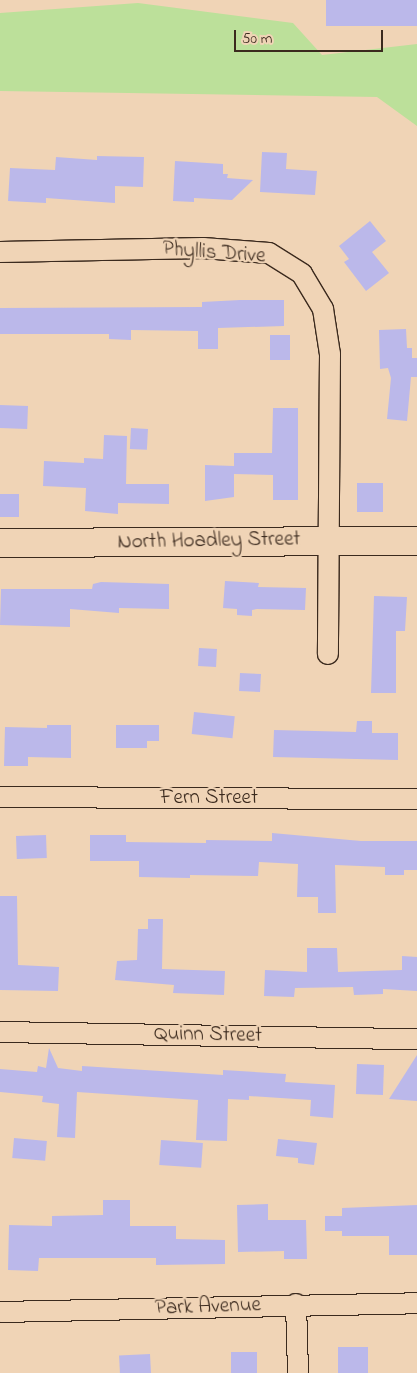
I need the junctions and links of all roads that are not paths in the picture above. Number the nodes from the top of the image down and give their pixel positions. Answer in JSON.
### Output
{"nodes":[{"id":1,"x":0,"y":252,"type":"edge"},
{"id":2,"x":327,"y":540,"type":"junction"},
{"id":3,"x":417,"y":542,"type":"edge"},
{"id":4,"x":0,"y":543,"type":"edge"},
{"id":5,"x":328,"y":654,"type":"dead end"},
{"id":6,"x":0,"y":797,"type":"edge"},
{"id":7,"x":417,"y":799,"type":"edge"},
{"id":8,"x":0,"y":1032,"type":"edge"},
{"id":9,"x":417,"y":1039,"type":"edge"},
{"id":10,"x":417,"y":1303,"type":"edge"},
{"id":11,"x":296,"y":1304,"type":"junction"},
{"id":12,"x":0,"y":1312,"type":"edge"},
{"id":13,"x":298,"y":1373,"type":"edge"}],
"edges":[{"from":1,"to":2,"type":"street","name":"Phyllis Drive"},
{"from":2,"to":3,"type":"street","name":"North Hoadley Street"},
{"from":2,"to":4,"type":"street","name":"North Hoadley Street"},
{"from":2,"to":5,"type":"street","name":"Phyllis Drive"},
{"from":6,"to":7,"type":"street","name":"Fern Street"},
{"from":8,"to":9,"type":"street","name":"Quinn Street"},
{"from":10,"to":11,"type":"street","name":"Park Avenue"},
{"from":11,"to":12,"type":"street","name":"Park Avenue"},
{"from":11,"to":13,"type":"street"}]}
